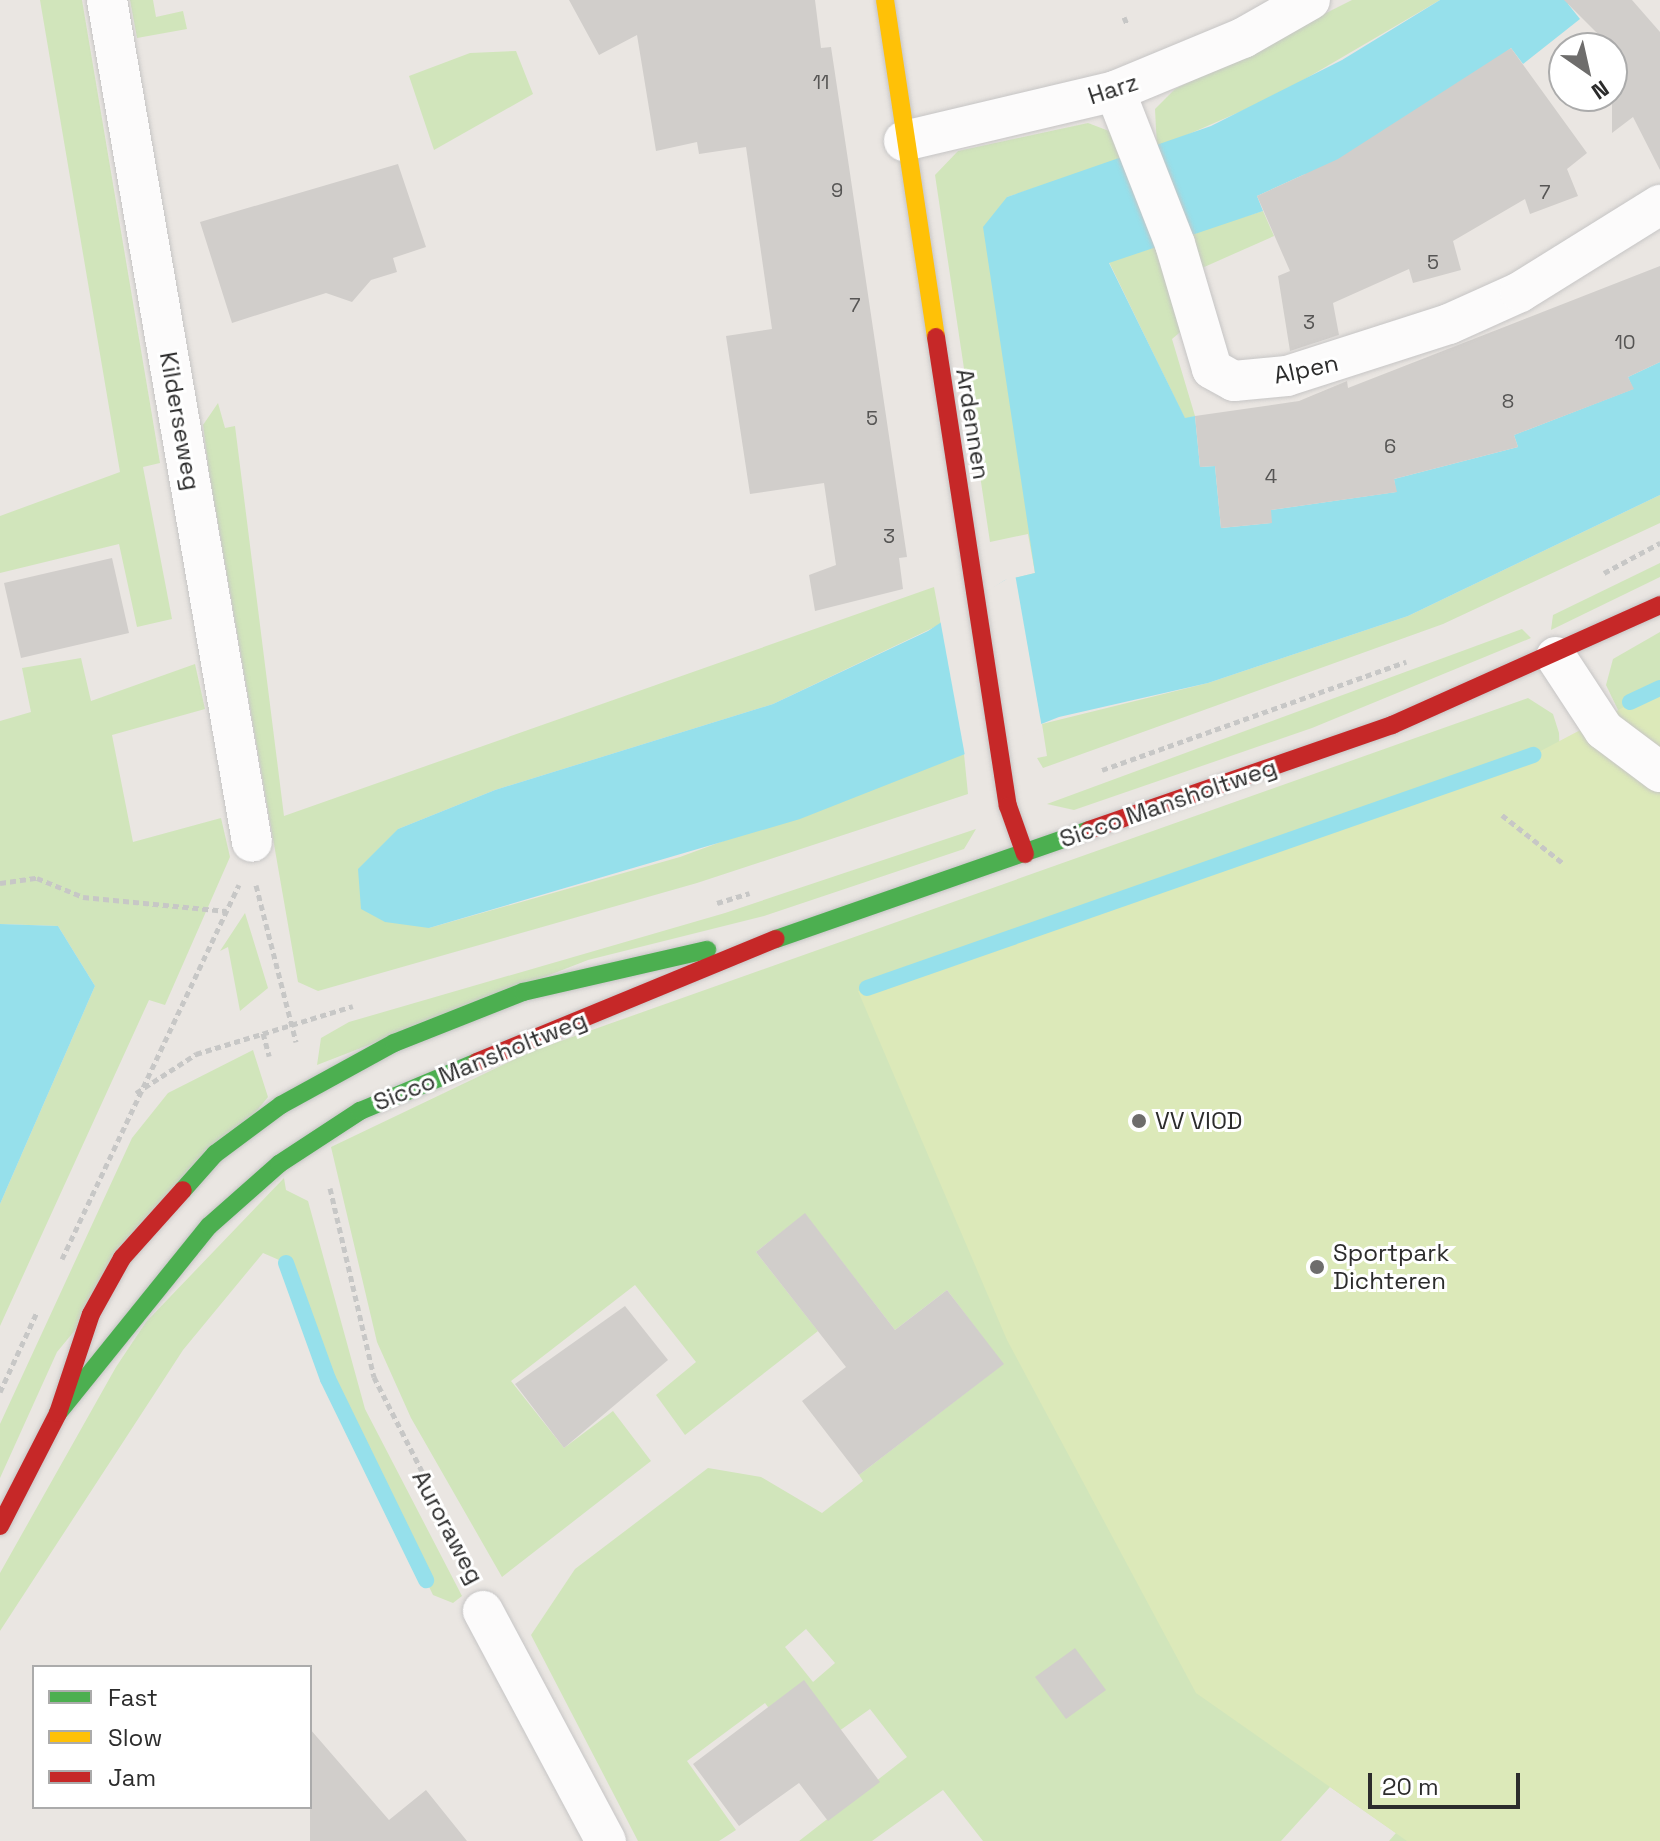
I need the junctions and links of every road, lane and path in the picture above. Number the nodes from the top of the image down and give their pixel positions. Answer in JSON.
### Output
{"nodes":[{"id":1,"x":107,"y":0,"type":"edge"},
{"id":2,"x":885,"y":0,"type":"edge"},
{"id":3,"x":1310,"y":0,"type":"edge"},
{"id":4,"x":1124,"y":17,"type":"dead end"},
{"id":5,"x":1127,"y":24,"type":"dead end"},
{"id":6,"x":1115,"y":91,"type":"junction"},
{"id":7,"x":904,"y":141,"type":"junction"},
{"id":8,"x":1660,"y":205,"type":"edge"},
{"id":9,"x":1660,"y":605,"type":"edge"},
{"id":10,"x":1556,"y":657,"type":"junction"},
{"id":11,"x":1660,"y":772,"type":"edge"},
{"id":12,"x":1502,"y":815,"type":"dead end"},
{"id":13,"x":1025,"y":854,"type":"junction"},
{"id":14,"x":1564,"y":864,"type":"dead end"},
{"id":15,"x":250,"y":865,"type":"junction"},
{"id":16,"x":0,"y":883,"type":"edge"},
{"id":17,"x":226,"y":911,"type":"junction"},
{"id":18,"x":777,"y":938,"type":"junction"},
{"id":19,"x":136,"y":1093,"type":"junction"},
{"id":20,"x":332,"y":1196,"type":"dead end"},
{"id":21,"x":55,"y":1274,"type":"dead end"},
{"id":22,"x":43,"y":1300,"type":"dead end"},
{"id":23,"x":0,"y":1392,"type":"edge"},
{"id":24,"x":58,"y":1413,"type":"junction"},
{"id":25,"x":0,"y":1526,"type":"edge"},
{"id":26,"x":483,"y":1611,"type":"joint"},
{"id":27,"x":606,"y":1841,"type":"edge"}],
"edges":[{"from":1,"to":15,"type":"street","name":"Kilderseweg"},
{"from":2,"to":7,"type":"street","name":"Ardennen"},
{"from":3,"to":6,"type":"street","name":"Harz"},
{"from":4,"to":5,"type":"path"},
{"from":6,"to":7,"type":"street","name":"Harz"},
{"from":6,"to":8,"type":"street","name":"Alpen"},
{"from":7,"to":13,"type":"street","name":"Ardennen"},
{"from":9,"to":10,"type":"street","name":"Sicco Mansholtweg"},
{"from":10,"to":11,"type":"street"},
{"from":10,"to":13,"type":"street","name":"Sicco Mansholtweg"},
{"from":12,"to":14,"type":"path"},
{"from":13,"to":18,"type":"street","name":"Sicco Mansholtweg"},
{"from":15,"to":17,"type":"path"},
{"from":15,"to":19,"type":"path"},
{"from":16,"to":17,"type":"path"},
{"from":17,"to":19,"type":"path"},
{"from":18,"to":24,"type":"street","name":"Sicco Mansholtweg"},
{"from":18,"to":24,"type":"street","name":"Sicco Mansholtweg"},
{"from":19,"to":21,"type":"path"},
{"from":20,"to":26,"type":"path","name":"Auroraweg"},
{"from":22,"to":23,"type":"path"},
{"from":24,"to":25,"type":"street","name":"Sicco Mansholtweg"},
{"from":26,"to":27,"type":"street","name":"Auroraweg"}]}
